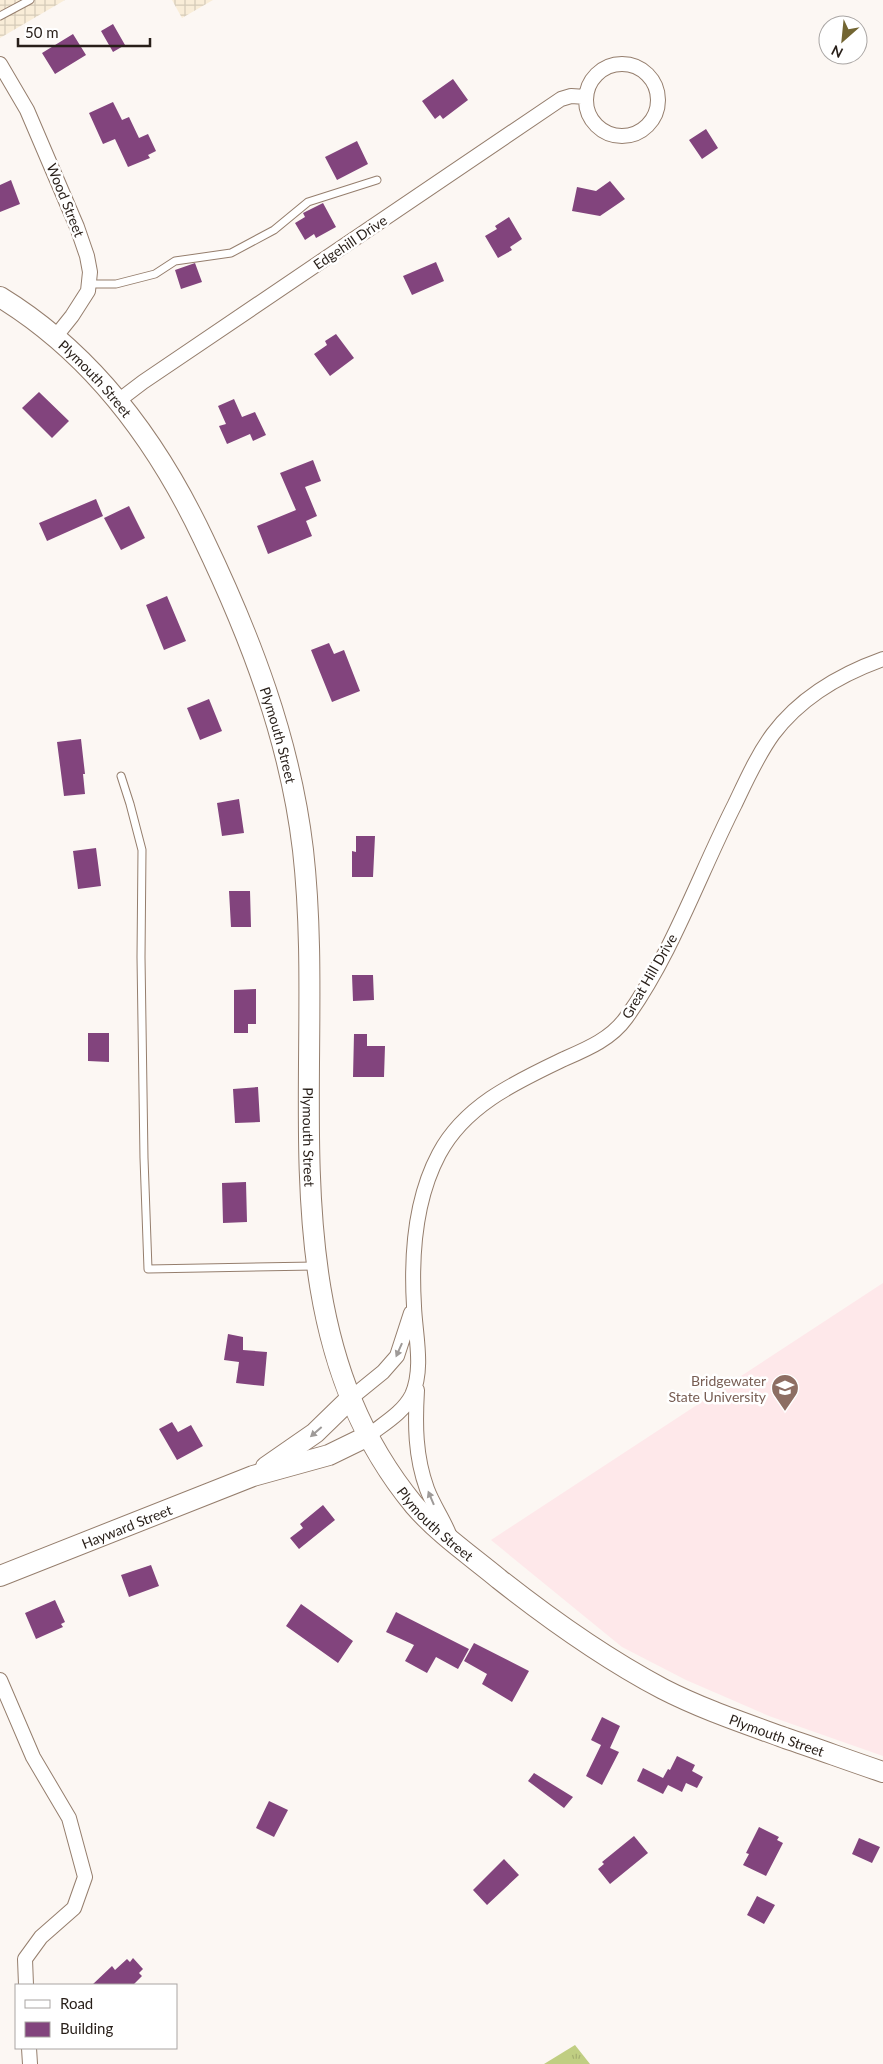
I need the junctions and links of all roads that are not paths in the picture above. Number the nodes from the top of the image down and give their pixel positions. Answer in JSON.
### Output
{"nodes":[{"id":1,"x":30,"y":0,"type":"edge"},
{"id":2,"x":0,"y":16,"type":"edge"},
{"id":3,"x":0,"y":64,"type":"edge"},
{"id":4,"x":586,"y":97,"type":"junction"},
{"id":5,"x":377,"y":180,"type":"dead end"},
{"id":6,"x":90,"y":284,"type":"junction"},
{"id":7,"x":0,"y":297,"type":"edge"},
{"id":8,"x":56,"y":336,"type":"junction"},
{"id":9,"x":118,"y":401,"type":"junction"},
{"id":10,"x":883,"y":658,"type":"edge"},
{"id":11,"x":121,"y":776,"type":"dead end"},
{"id":12,"x":316,"y":1266,"type":"junction"},
{"id":13,"x":413,"y":1303,"type":"junction"},
{"id":14,"x":418,"y":1355,"type":"junction"},
{"id":15,"x":351,"y":1398,"type":"junction"},
{"id":16,"x":368,"y":1436,"type":"junction"},
{"id":17,"x":253,"y":1476,"type":"junction"},
{"id":18,"x":452,"y":1542,"type":"junction"},
{"id":19,"x":0,"y":1576,"type":"edge"},
{"id":20,"x":0,"y":1680,"type":"edge"},
{"id":21,"x":4,"y":1698,"type":"edge"},
{"id":22,"x":883,"y":1772,"type":"edge"},
{"id":23,"x":26,"y":1984,"type":"edge"},
{"id":24,"x":29,"y":2049,"type":"edge"},
{"id":25,"x":30,"y":2064,"type":"edge"}],
"edges":[{"from":1,"to":2,"type":"lane"},
{"from":3,"to":6,"type":"street","name":"Wood Street"},
{"from":4,"to":4,"type":"street"},
{"from":4,"to":9,"type":"street","name":"Edgehill Drive"},
{"from":5,"to":6,"type":"lane"},
{"from":6,"to":8,"type":"street"},
{"from":7,"to":8,"type":"main road","name":"Plymouth Street"},
{"from":8,"to":9,"type":"main road","name":"Plymouth Street"},
{"from":9,"to":12,"type":"main road","name":"Plymouth Street"},
{"from":10,"to":13,"type":"street","name":"Great Hill Drive"},
{"from":11,"to":12,"type":"lane"},
{"from":12,"to":15,"type":"main road","name":"Plymouth Street"},
{"from":13,"to":14,"type":"street","name":"Great Hill Drive"},
{"from":13,"to":15,"type":"street","name":"Great Hill Drive","one_way":true},
{"from":14,"to":16,"type":"street","name":"Great Hill Drive"},
{"from":18,"to":14,"type":"street","name":"Great Hill Drive","one_way":true},
{"from":15,"to":16,"type":"main road","name":"Plymouth Street"},
{"from":15,"to":17,"type":"main road","name":"Hayward Street","one_way":true},
{"from":16,"to":17,"type":"main road","name":"Hayward Street"},
{"from":16,"to":18,"type":"main road","name":"Plymouth Street"},
{"from":17,"to":19,"type":"main road","name":"Hayward Street"},
{"from":18,"to":22,"type":"main road","name":"Plymouth Street"},
{"from":20,"to":21,"type":"street"},
{"from":21,"to":23,"type":"street"},
{"from":24,"to":25,"type":"street"}]}
